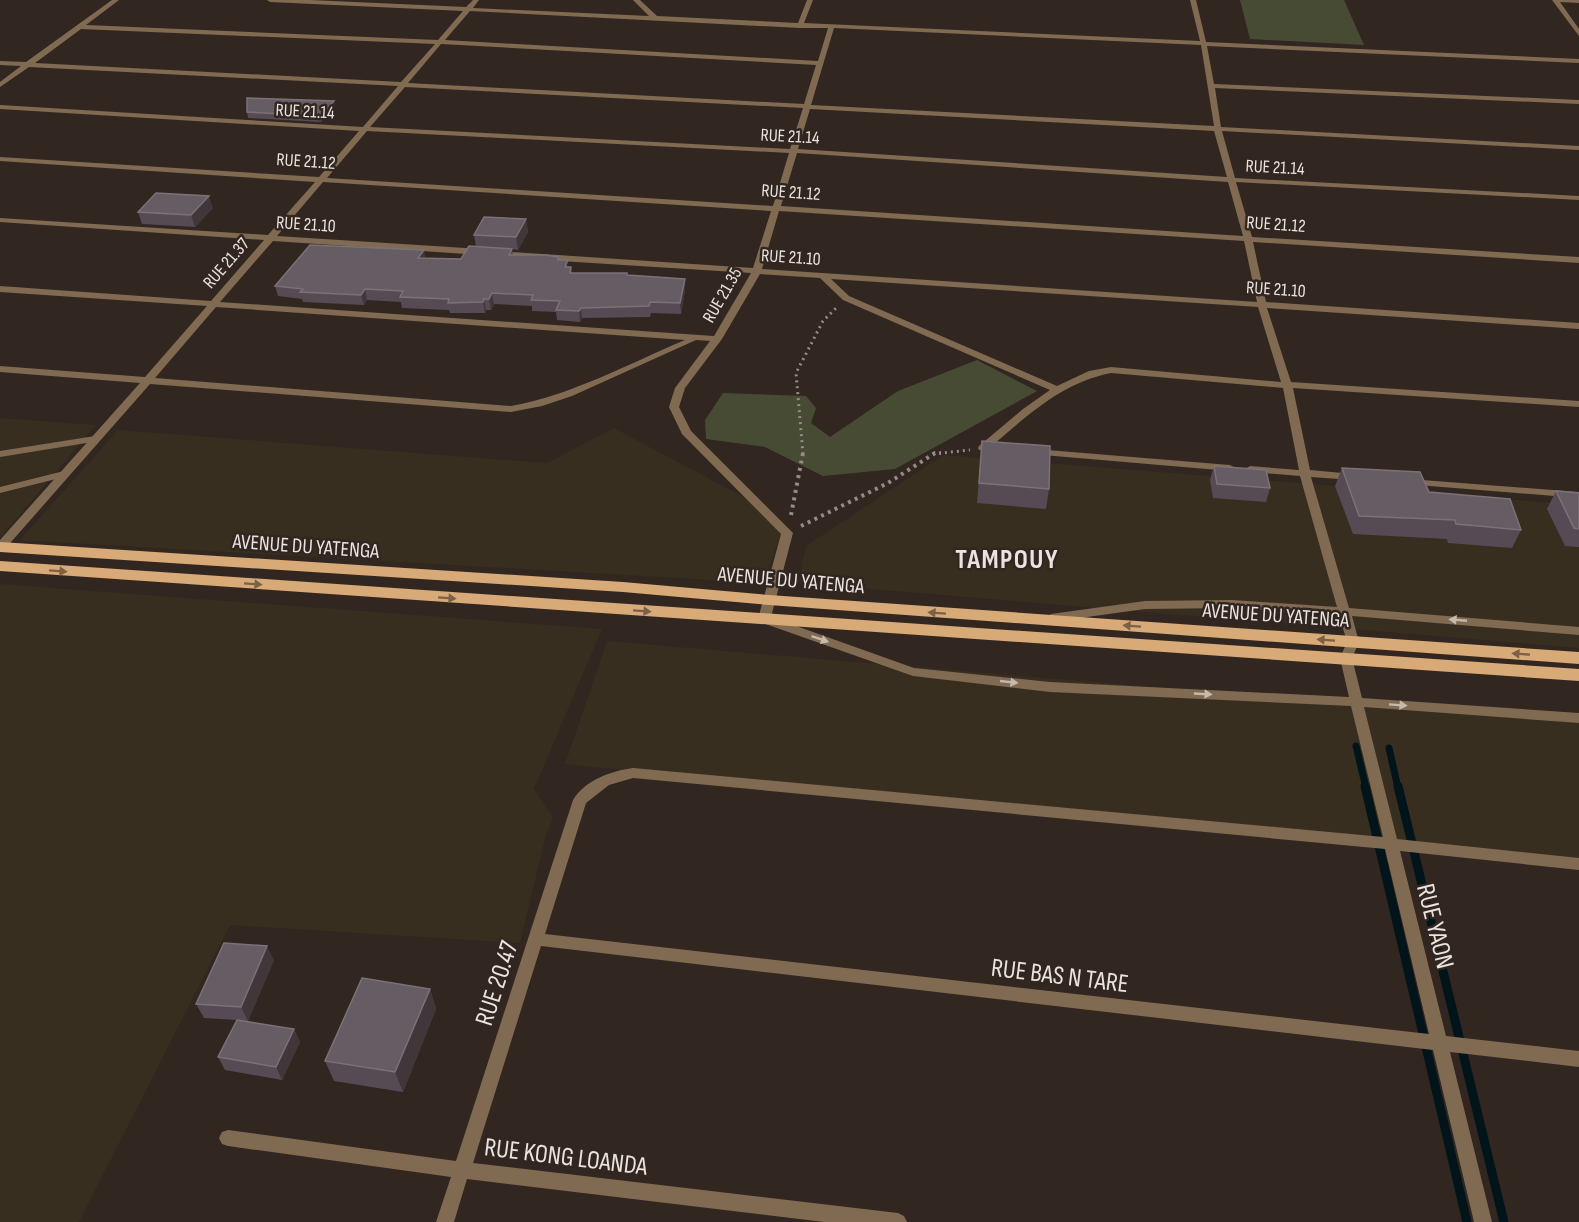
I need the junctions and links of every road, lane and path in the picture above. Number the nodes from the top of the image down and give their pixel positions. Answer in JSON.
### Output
{"nodes":[{"id":1,"x":116,"y":0,"type":"edge"},
{"id":2,"x":270,"y":0,"type":"edge"},
{"id":3,"x":476,"y":0,"type":"edge"},
{"id":4,"x":636,"y":0,"type":"edge"},
{"id":5,"x":810,"y":0,"type":"edge"},
{"id":6,"x":1193,"y":0,"type":"edge"},
{"id":7,"x":1555,"y":0,"type":"edge"},
{"id":8,"x":1579,"y":1,"type":"edge"},
{"id":9,"x":468,"y":8,"type":"junction"},
{"id":10,"x":655,"y":18,"type":"junction"},
{"id":11,"x":800,"y":26,"type":"junction"},
{"id":12,"x":81,"y":27,"type":"junction"},
{"id":13,"x":831,"y":28,"type":"junction"},
{"id":14,"x":1579,"y":34,"type":"edge"},
{"id":15,"x":439,"y":42,"type":"junction"},
{"id":16,"x":1204,"y":45,"type":"junction"},
{"id":17,"x":1579,"y":62,"type":"edge"},
{"id":18,"x":0,"y":63,"type":"edge"},
{"id":19,"x":820,"y":63,"type":"junction"},
{"id":20,"x":27,"y":65,"type":"junction"},
{"id":21,"x":403,"y":84,"type":"junction"},
{"id":22,"x":0,"y":85,"type":"edge"},
{"id":23,"x":1210,"y":86,"type":"junction"},
{"id":24,"x":1579,"y":102,"type":"edge"},
{"id":25,"x":808,"y":105,"type":"junction"},
{"id":26,"x":0,"y":107,"type":"edge"},
{"id":27,"x":364,"y":129,"type":"junction"},
{"id":28,"x":1218,"y":130,"type":"junction"},
{"id":29,"x":1579,"y":148,"type":"edge"},
{"id":30,"x":794,"y":151,"type":"junction"},
{"id":31,"x":0,"y":159,"type":"edge"},
{"id":32,"x":320,"y":179,"type":"junction"},
{"id":33,"x":1233,"y":180,"type":"junction"},
{"id":34,"x":1579,"y":198,"type":"edge"},
{"id":35,"x":778,"y":207,"type":"junction"},
{"id":36,"x":0,"y":220,"type":"edge"},
{"id":37,"x":269,"y":238,"type":"junction"},
{"id":38,"x":1248,"y":239,"type":"junction"},
{"id":39,"x":1579,"y":260,"type":"edge"},
{"id":40,"x":757,"y":271,"type":"junction"},
{"id":41,"x":822,"y":275,"type":"junction"},
{"id":42,"x":0,"y":289,"type":"edge"},
{"id":43,"x":846,"y":298,"type":"junction"},
{"id":44,"x":212,"y":304,"type":"junction"},
{"id":45,"x":1262,"y":305,"type":"junction"},
{"id":46,"x":1579,"y":326,"type":"edge"},
{"id":47,"x":695,"y":338,"type":"junction"},
{"id":48,"x":717,"y":339,"type":"junction"},
{"id":49,"x":0,"y":369,"type":"edge"},
{"id":50,"x":147,"y":381,"type":"junction"},
{"id":51,"x":1287,"y":385,"type":"junction"},
{"id":52,"x":1056,"y":389,"type":"junction"},
{"id":53,"x":1579,"y":404,"type":"edge"},
{"id":54,"x":95,"y":439,"type":"junction"},
{"id":55,"x":983,"y":448,"type":"junction"},
{"id":56,"x":995,"y":449,"type":"edge"},
{"id":57,"x":1019,"y":451,"type":"edge"},
{"id":58,"x":0,"y":454,"type":"edge"},
{"id":59,"x":64,"y":474,"type":"junction"},
{"id":60,"x":1305,"y":474,"type":"junction"},
{"id":61,"x":1365,"y":478,"type":"edge"},
{"id":62,"x":1400,"y":481,"type":"edge"},
{"id":63,"x":0,"y":490,"type":"edge"},
{"id":64,"x":1579,"y":495,"type":"edge"},
{"id":65,"x":787,"y":533,"type":"junction"},
{"id":66,"x":0,"y":547,"type":"edge"},
{"id":67,"x":0,"y":566,"type":"edge"},
{"id":68,"x":769,"y":600,"type":"junction"},
{"id":69,"x":1344,"y":611,"type":"junction"},
{"id":70,"x":765,"y":620,"type":"junction"},
{"id":71,"x":1037,"y":620,"type":"junction"},
{"id":72,"x":1579,"y":631,"type":"edge"},
{"id":73,"x":1353,"y":642,"type":"junction"},
{"id":74,"x":1346,"y":658,"type":"junction"},
{"id":75,"x":1579,"y":658,"type":"edge"},
{"id":76,"x":1579,"y":675,"type":"edge"},
{"id":77,"x":1357,"y":702,"type":"junction"},
{"id":78,"x":1579,"y":718,"type":"edge"},
{"id":79,"x":1391,"y":844,"type":"junction"},
{"id":80,"x":1579,"y":864,"type":"edge"},
{"id":81,"x":535,"y":939,"type":"junction"},
{"id":82,"x":1441,"y":1042,"type":"junction"},
{"id":83,"x":1579,"y":1059,"type":"edge"},
{"id":84,"x":228,"y":1138,"type":"dead end"},
{"id":85,"x":462,"y":1170,"type":"junction"},
{"id":86,"x":445,"y":1222,"type":"edge"},
{"id":87,"x":898,"y":1222,"type":"edge"},
{"id":88,"x":1483,"y":1222,"type":"edge"}],
"edges":[{"from":1,"to":12,"type":"street"},
{"from":2,"to":9,"type":"street"},
{"from":3,"to":9,"type":"street","name":"RUE 21.37"},
{"from":4,"to":10,"type":"street"},
{"from":5,"to":11,"type":"street"},
{"from":6,"to":16,"type":"street"},
{"from":7,"to":8,"type":"street"},
{"from":7,"to":14,"type":"street"},
{"from":9,"to":10,"type":"street"},
{"from":9,"to":15,"type":"street","name":"RUE 21.37"},
{"from":10,"to":11,"type":"street"},
{"from":11,"to":13,"type":"street"},
{"from":12,"to":15,"type":"street"},
{"from":12,"to":20,"type":"street"},
{"from":13,"to":16,"type":"street"},
{"from":13,"to":19,"type":"street","name":"RUE 21.35"},
{"from":15,"to":19,"type":"street"},
{"from":15,"to":21,"type":"street","name":"RUE 21.37"},
{"from":16,"to":17,"type":"street"},
{"from":16,"to":23,"type":"street"},
{"from":18,"to":20,"type":"street"},
{"from":19,"to":25,"type":"street","name":"RUE 21.35"},
{"from":20,"to":21,"type":"street"},
{"from":20,"to":22,"type":"street"},
{"from":21,"to":25,"type":"street"},
{"from":21,"to":27,"type":"street","name":"RUE 21.37"},
{"from":23,"to":24,"type":"street"},
{"from":23,"to":28,"type":"street"},
{"from":25,"to":28,"type":"street"},
{"from":25,"to":30,"type":"street","name":"RUE 21.35"},
{"from":26,"to":27,"type":"street","name":"RUE 21.14"},
{"from":27,"to":30,"type":"street","name":"RUE 21.14"},
{"from":27,"to":32,"type":"street","name":"RUE 21.37"},
{"from":28,"to":29,"type":"street"},
{"from":28,"to":33,"type":"street"},
{"from":30,"to":33,"type":"street","name":"RUE 21.14"},
{"from":30,"to":35,"type":"street","name":"RUE 21.35"},
{"from":31,"to":32,"type":"street","name":"RUE 21.12"},
{"from":32,"to":35,"type":"street","name":"RUE 21.12"},
{"from":32,"to":37,"type":"street","name":"RUE 21.37"},
{"from":33,"to":34,"type":"street","name":"RUE 21.14"},
{"from":33,"to":38,"type":"street"},
{"from":35,"to":38,"type":"street","name":"RUE 21.12"},
{"from":35,"to":40,"type":"street","name":"RUE 21.35"},
{"from":36,"to":37,"type":"street","name":"RUE 21.10"},
{"from":37,"to":40,"type":"street","name":"RUE 21.10"},
{"from":37,"to":44,"type":"street","name":"RUE 21.37"},
{"from":38,"to":39,"type":"street","name":"RUE 21.12"},
{"from":38,"to":45,"type":"street"},
{"from":40,"to":41,"type":"street","name":"RUE 21.10"},
{"from":40,"to":48,"type":"street","name":"RUE 21.35"},
{"from":41,"to":43,"type":"street"},
{"from":41,"to":45,"type":"street","name":"RUE 21.10"},
{"from":42,"to":44,"type":"street"},
{"from":43,"to":52,"type":"street"},
{"from":43,"to":65,"type":"path"},
{"from":44,"to":47,"type":"street"},
{"from":44,"to":50,"type":"street","name":"RUE 21.37"},
{"from":45,"to":46,"type":"street","name":"RUE 21.10"},
{"from":45,"to":51,"type":"street"},
{"from":47,"to":48,"type":"street"},
{"from":47,"to":50,"type":"street"},
{"from":48,"to":65,"type":"street","name":"RUE 21.35"},
{"from":49,"to":50,"type":"street"},
{"from":50,"to":54,"type":"street","name":"RUE 21.37"},
{"from":51,"to":52,"type":"street"},
{"from":51,"to":53,"type":"street"},
{"from":51,"to":60,"type":"street"},
{"from":52,"to":55,"type":"street"},
{"from":54,"to":58,"type":"street"},
{"from":54,"to":59,"type":"street","name":"RUE 21.37"},
{"from":55,"to":56,"type":"street"},
{"from":55,"to":65,"type":"path"},
{"from":57,"to":60,"type":"street"},
{"from":59,"to":63,"type":"street"},
{"from":59,"to":66,"type":"street","name":"RUE 21.37"},
{"from":60,"to":61,"type":"street"},
{"from":60,"to":69,"type":"street"},
{"from":62,"to":64,"type":"street"},
{"from":65,"to":68,"type":"street"},
{"from":66,"to":68,"type":"main road","name":"AVENUE DU YATENGA"},
{"from":67,"to":70,"type":"main road","name":"AVENUE DU YATENGA","one_way":true},
{"from":68,"to":70,"type":"street"},
{"from":71,"to":68,"type":"main road","name":"AVENUE DU YATENGA","one_way":true},
{"from":69,"to":71,"type":"street"},
{"from":72,"to":69,"type":"street","one_way":true},
{"from":69,"to":73,"type":"street"},
{"from":70,"to":74,"type":"main road","name":"AVENUE DU YATENGA"},
{"from":70,"to":77,"type":"street","one_way":true},
{"from":73,"to":71,"type":"main road","name":"AVENUE DU YATENGA","one_way":true},
{"from":73,"to":74,"type":"street"},
{"from":75,"to":73,"type":"main road","name":"AVENUE DU YATENGA","one_way":true},
{"from":74,"to":76,"type":"main road","name":"AVENUE DU YATENGA"},
{"from":74,"to":77,"type":"street","name":"RUE YAON"},
{"from":77,"to":78,"type":"street","one_way":true},
{"from":77,"to":79,"type":"street","name":"RUE YAON"},
{"from":79,"to":80,"type":"street"},
{"from":79,"to":81,"type":"street","name":"RUE 20.47"},
{"from":79,"to":82,"type":"street","name":"RUE YAON"},
{"from":81,"to":82,"type":"street","name":"RUE BAS N TARE"},
{"from":81,"to":85,"type":"street","name":"RUE 20.47"},
{"from":82,"to":83,"type":"street","name":"RUE BAS N TARE"},
{"from":82,"to":88,"type":"street","name":"RUE YAON"},
{"from":84,"to":85,"type":"street","name":"RUE KONG LOANDA"},
{"from":85,"to":86,"type":"street","name":"RUE 20.47"},
{"from":85,"to":87,"type":"street","name":"RUE KONG LOANDA"}]}
